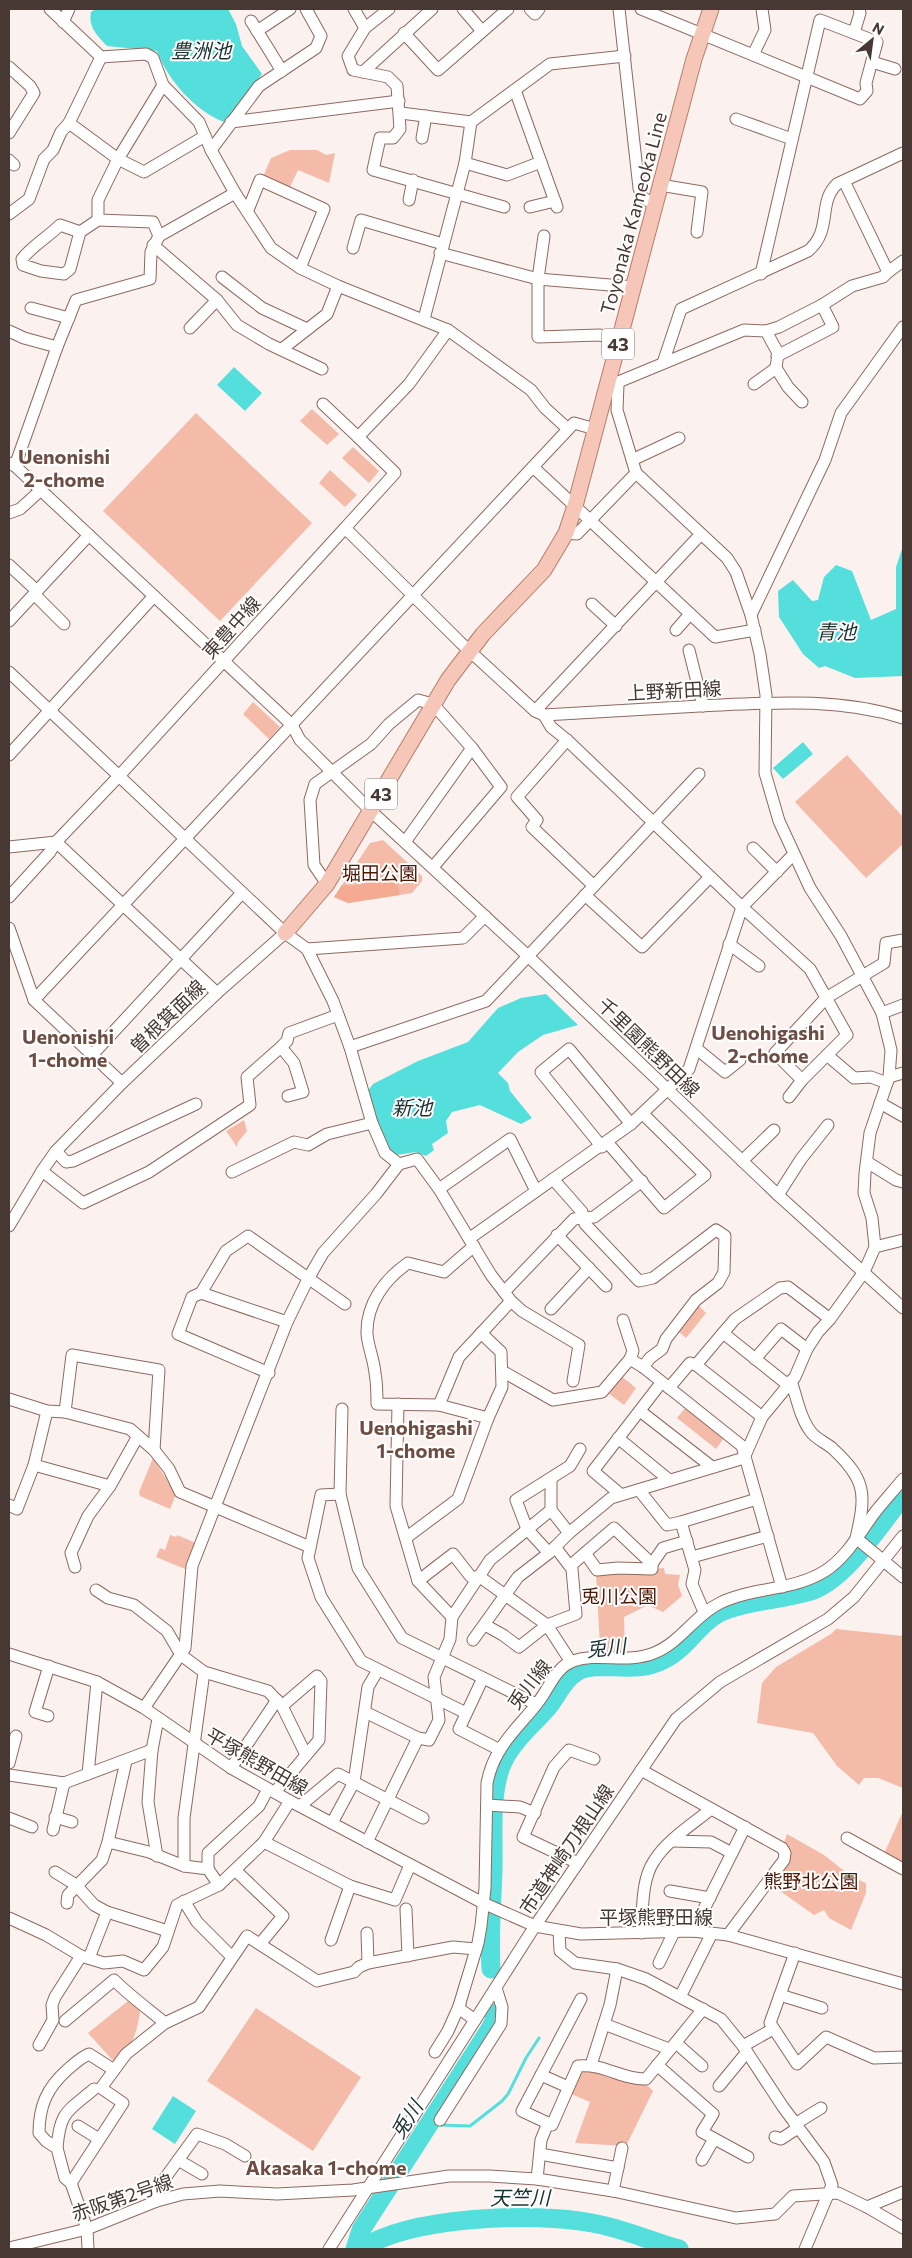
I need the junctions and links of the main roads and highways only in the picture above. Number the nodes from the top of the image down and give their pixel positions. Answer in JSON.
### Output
{"nodes":[{"id":1,"x":711,"y":9,"type":"edge"},
{"id":2,"x":285,"y":933,"type":"road end"}],
"edges":[{"from":1,"to":2,"type":"main road","name":"Toyonaka Kameoka Line","number":"43"}]}
